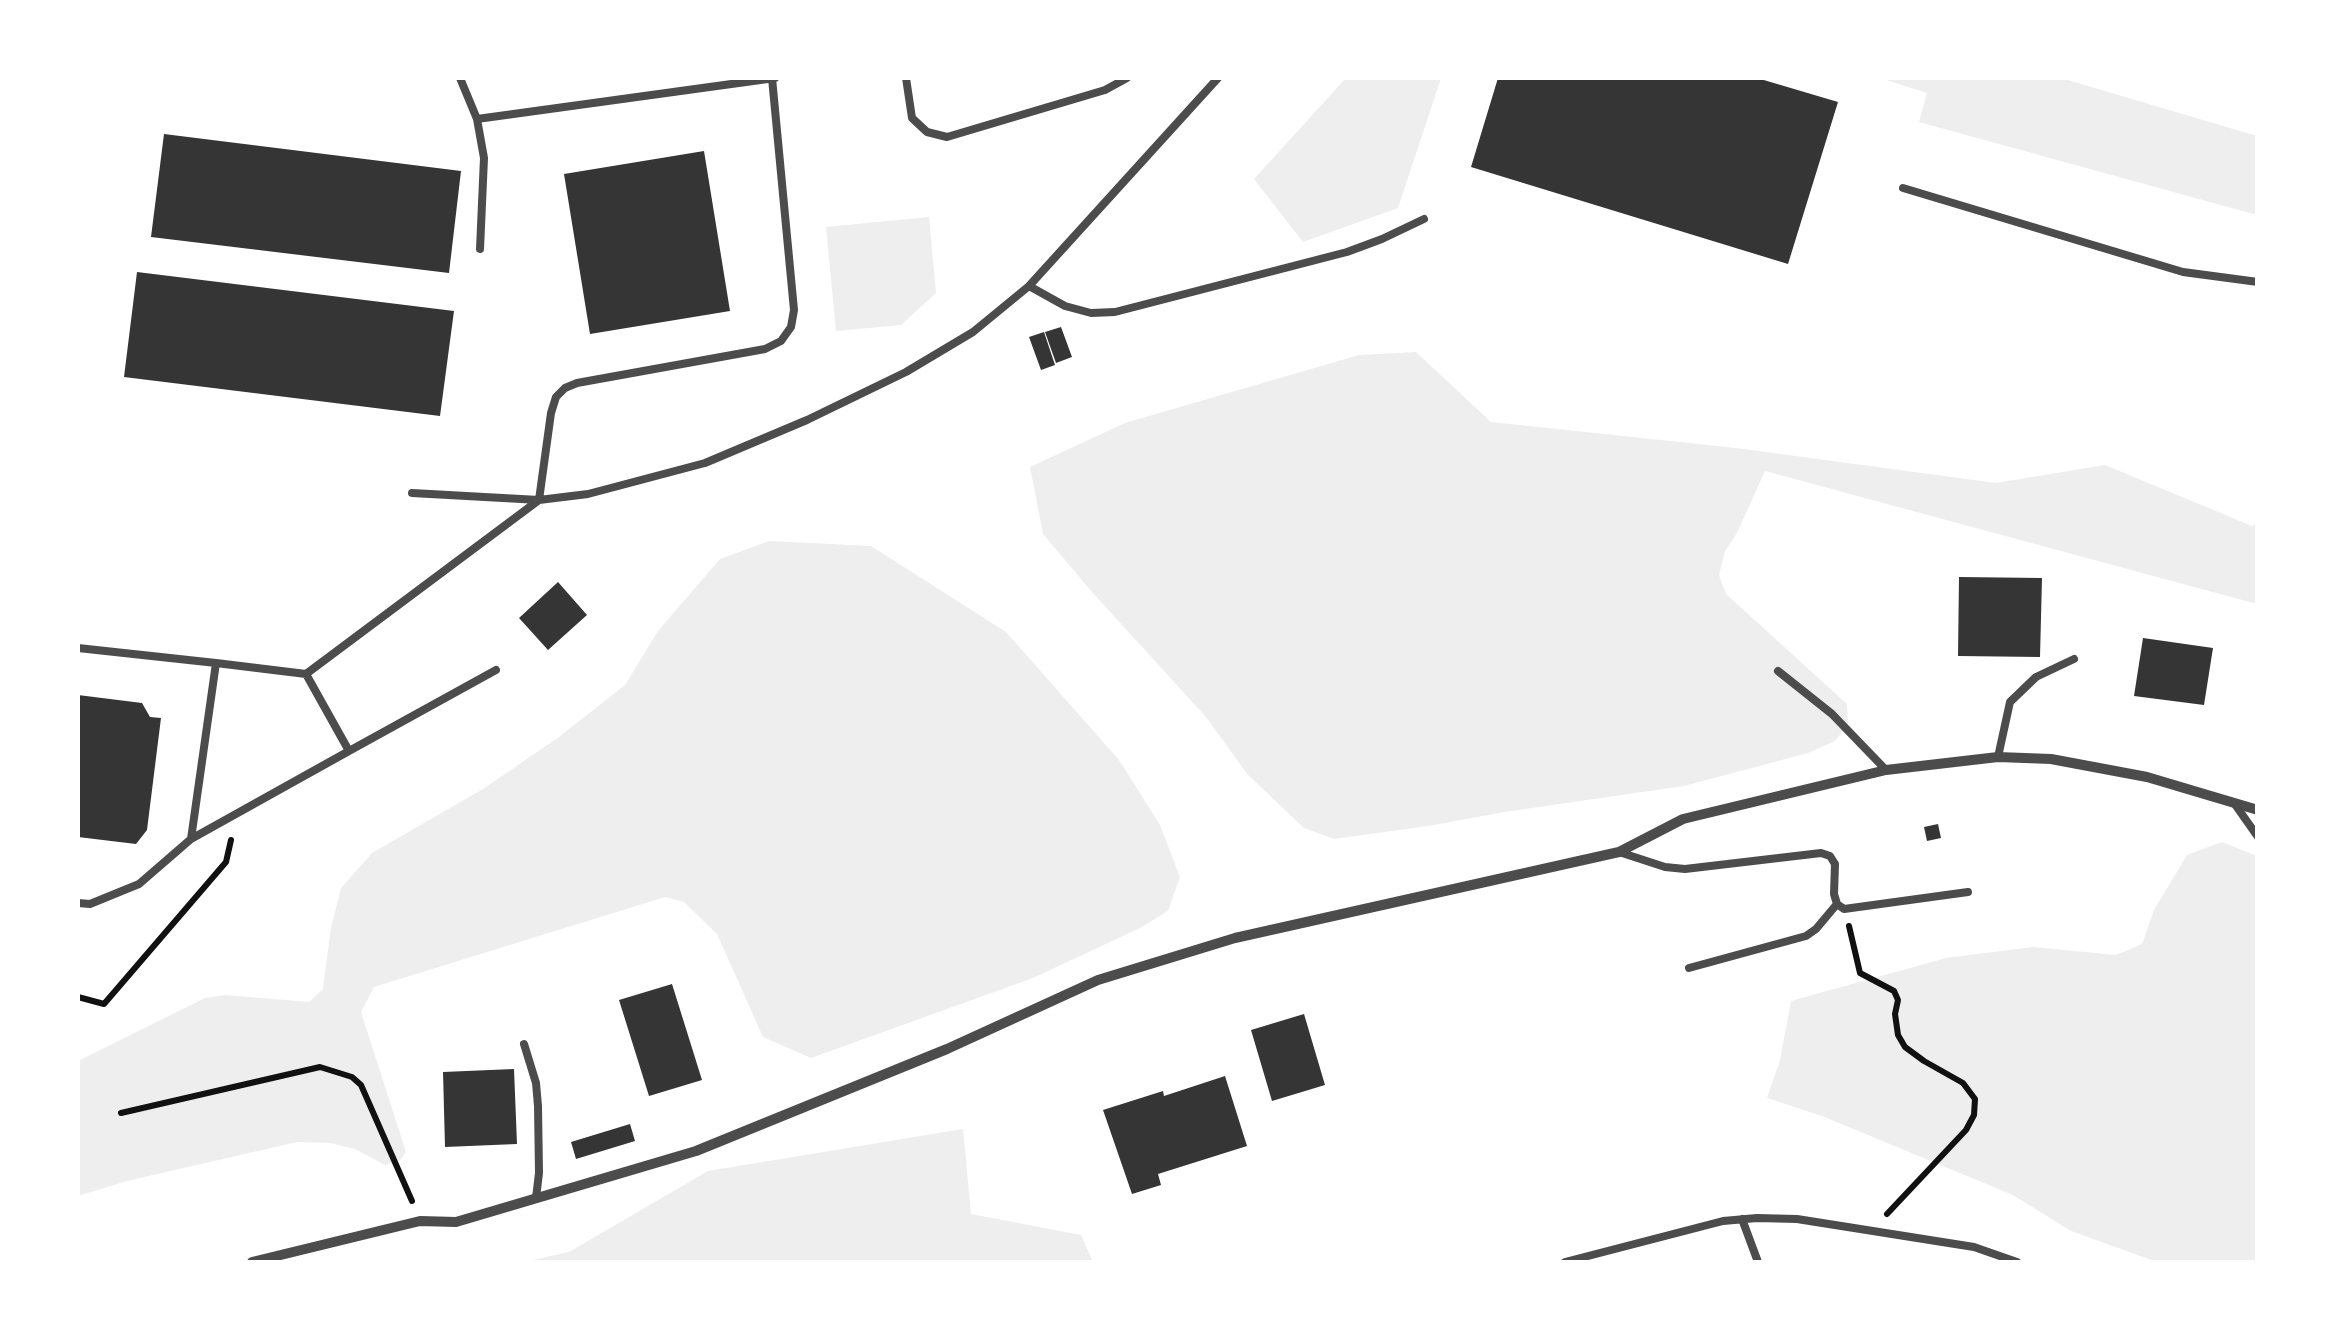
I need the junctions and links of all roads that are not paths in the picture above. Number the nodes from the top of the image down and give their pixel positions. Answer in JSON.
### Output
{"nodes":[{"id":1,"x":460,"y":78,"type":"edge"},
{"id":2,"x":774,"y":78,"type":"edge"},
{"id":3,"x":906,"y":78,"type":"edge"},
{"id":4,"x":1126,"y":78,"type":"edge"},
{"id":5,"x":1218,"y":78,"type":"edge"},
{"id":6,"x":478,"y":119,"type":"junction"},
{"id":7,"x":1903,"y":188,"type":"dead end"},
{"id":8,"x":1424,"y":219,"type":"dead end"},
{"id":9,"x":480,"y":248,"type":"dead end"},
{"id":10,"x":2258,"y":282,"type":"edge"},
{"id":11,"x":1028,"y":286,"type":"junction"},
{"id":12,"x":412,"y":492,"type":"dead end"},
{"id":13,"x":538,"y":500,"type":"junction"},
{"id":14,"x":78,"y":648,"type":"edge"},
{"id":15,"x":2074,"y":659,"type":"dead end"},
{"id":16,"x":216,"y":663,"type":"junction"},
{"id":17,"x":496,"y":670,"type":"dead end"},
{"id":18,"x":1778,"y":671,"type":"dead end"},
{"id":19,"x":306,"y":674,"type":"junction"},
{"id":20,"x":349,"y":751,"type":"junction"},
{"id":21,"x":1998,"y":758,"type":"junction"},
{"id":22,"x":1886,"y":770,"type":"junction"},
{"id":23,"x":2234,"y":803,"type":"junction"},
{"id":24,"x":2258,"y":810,"type":"edge"},
{"id":25,"x":2258,"y":837,"type":"edge"},
{"id":26,"x":190,"y":840,"type":"junction"},
{"id":27,"x":1619,"y":852,"type":"junction"},
{"id":28,"x":1968,"y":892,"type":"dead end"},
{"id":29,"x":78,"y":904,"type":"edge"},
{"id":30,"x":1841,"y":907,"type":"junction"},
{"id":31,"x":1690,"y":968,"type":"dead end"},
{"id":32,"x":524,"y":1044,"type":"dead end"},
{"id":33,"x":536,"y":1198,"type":"junction"},
{"id":34,"x":1742,"y":1219,"type":"junction"},
{"id":35,"x":252,"y":1262,"type":"edge"},
{"id":36,"x":1565,"y":1262,"type":"edge"},
{"id":37,"x":1758,"y":1262,"type":"edge"},
{"id":38,"x":2017,"y":1262,"type":"edge"}],
"edges":[{"from":1,"to":6,"type":"lane"},
{"from":2,"to":6,"type":"lane"},
{"from":2,"to":13,"type":"lane"},
{"from":3,"to":4,"type":"lane"},
{"from":5,"to":11,"type":"lane"},
{"from":6,"to":9,"type":"lane"},
{"from":7,"to":10,"type":"lane"},
{"from":8,"to":11,"type":"lane"},
{"from":11,"to":13,"type":"lane"},
{"from":12,"to":13,"type":"lane"},
{"from":13,"to":19,"type":"lane"},
{"from":14,"to":16,"type":"lane"},
{"from":15,"to":21,"type":"lane"},
{"from":16,"to":19,"type":"lane"},
{"from":16,"to":26,"type":"lane"},
{"from":17,"to":20,"type":"lane"},
{"from":18,"to":22,"type":"lane"},
{"from":19,"to":20,"type":"lane"},
{"from":20,"to":26,"type":"lane"},
{"from":21,"to":22,"type":"street"},
{"from":21,"to":23,"type":"street"},
{"from":22,"to":27,"type":"street"},
{"from":23,"to":24,"type":"street"},
{"from":23,"to":25,"type":"lane"},
{"from":26,"to":29,"type":"lane"},
{"from":27,"to":30,"type":"lane"},
{"from":27,"to":33,"type":"street"},
{"from":28,"to":30,"type":"lane"},
{"from":30,"to":31,"type":"lane"},
{"from":32,"to":33,"type":"lane"},
{"from":33,"to":35,"type":"street"},
{"from":34,"to":36,"type":"lane"},
{"from":34,"to":37,"type":"lane"},
{"from":34,"to":38,"type":"lane"}]}
